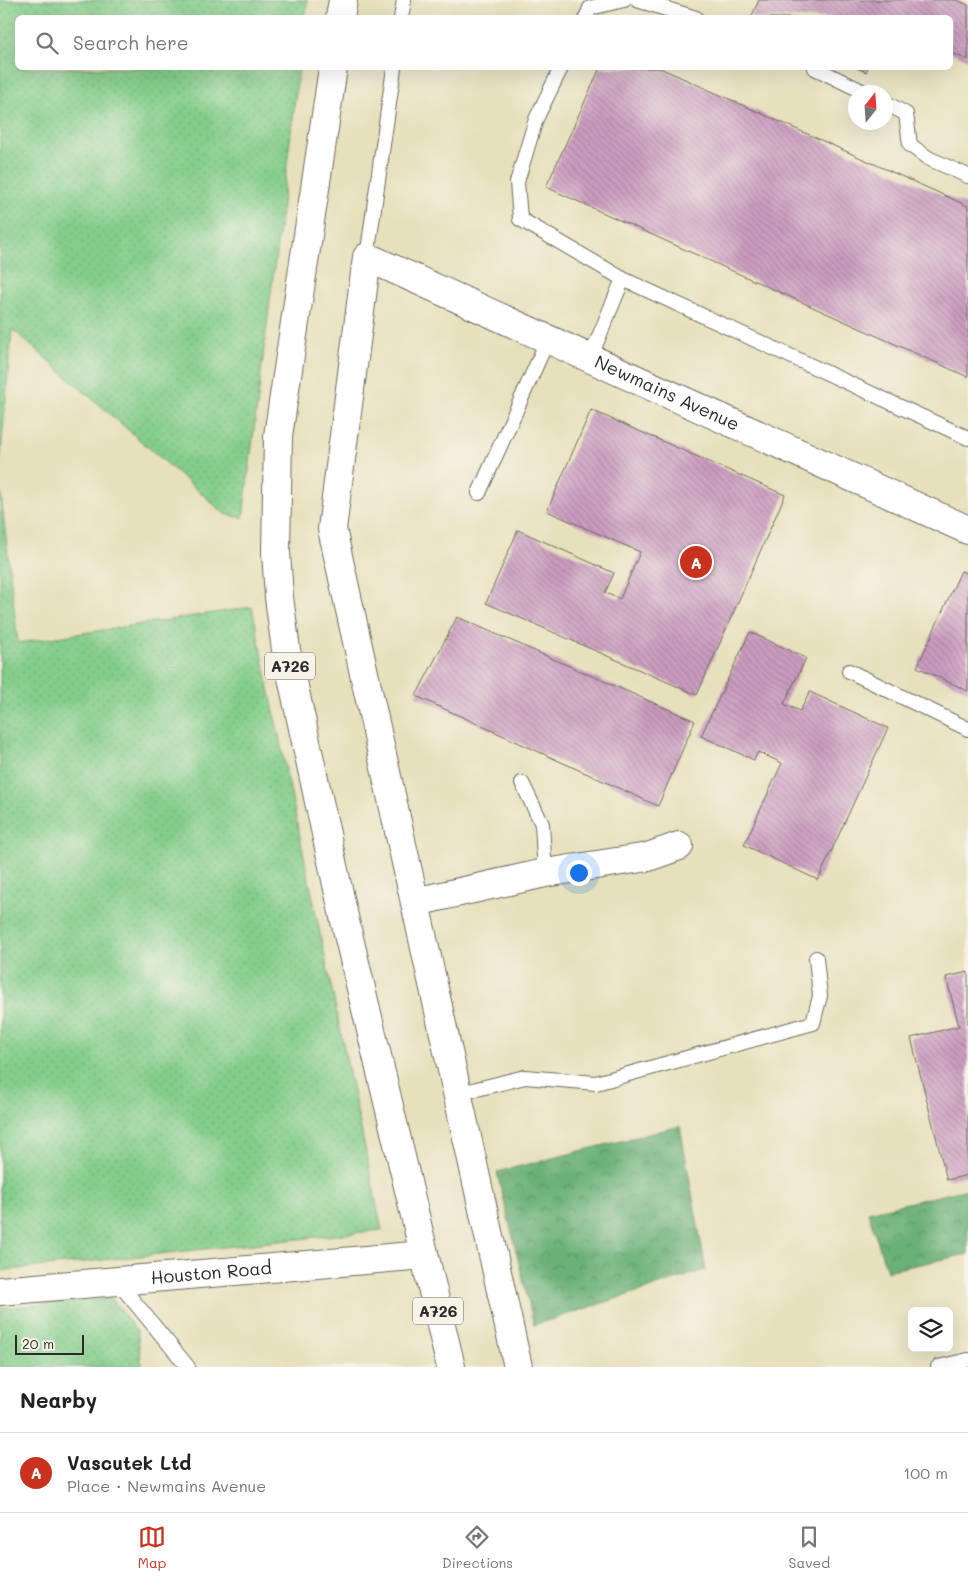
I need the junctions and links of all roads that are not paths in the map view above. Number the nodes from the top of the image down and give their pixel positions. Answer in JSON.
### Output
{"nodes":[{"id":1,"x":343,"y":0,"type":"edge"},
{"id":2,"x":404,"y":0,"type":"edge"},
{"id":3,"x":624,"y":0,"type":"edge"},
{"id":4,"x":637,"y":0,"type":"edge"},
{"id":5,"x":340,"y":15,"type":"edge"},
{"id":6,"x":402,"y":15,"type":"edge"},
{"id":7,"x":587,"y":15,"type":"edge"},
{"id":8,"x":686,"y":15,"type":"edge"},
{"id":9,"x":333,"y":70,"type":"edge"},
{"id":10,"x":394,"y":70,"type":"edge"},
{"id":11,"x":560,"y":70,"type":"edge"},
{"id":12,"x":819,"y":70,"type":"edge"},
{"id":13,"x":850,"y":85,"type":"edge"},
{"id":14,"x":893,"y":107,"type":"edge"},
{"id":15,"x":968,"y":176,"type":"edge"},
{"id":16,"x":367,"y":257,"type":"junction"},
{"id":17,"x":624,"y":279,"type":"junction"},
{"id":18,"x":548,"y":340,"type":"junction"},
{"id":19,"x":590,"y":358,"type":"junction"},
{"id":20,"x":968,"y":438,"type":"edge"},
{"id":21,"x":479,"y":493,"type":"dead end"},
{"id":22,"x":968,"y":530,"type":"edge"},
{"id":23,"x":849,"y":671,"type":"dead end"},
{"id":24,"x":968,"y":729,"type":"edge"},
{"id":25,"x":522,"y":783,"type":"dead end"},
{"id":26,"x":679,"y":846,"type":"dead end"},
{"id":27,"x":545,"y":874,"type":"junction"},
{"id":28,"x":415,"y":902,"type":"junction"},
{"id":29,"x":816,"y":958,"type":"dead end"},
{"id":30,"x":458,"y":1094,"type":"junction"},
{"id":31,"x":424,"y":1255,"type":"junction"},
{"id":32,"x":117,"y":1281,"type":"junction"},
{"id":33,"x":0,"y":1291,"type":"edge"},
{"id":34,"x":968,"y":1360,"type":"edge"},
{"id":35,"x":188,"y":1367,"type":"edge"},
{"id":36,"x":451,"y":1367,"type":"edge"},
{"id":37,"x":518,"y":1367,"type":"edge"},
{"id":38,"x":938,"y":1367,"type":"edge"}],
"edges":[{"from":1,"to":5,"type":"street"},
{"from":2,"to":6,"type":"lane"},
{"from":3,"to":7,"type":"lane"},
{"from":4,"to":8,"type":"lane"},
{"from":9,"to":31,"type":"street","number":"A726"},
{"from":10,"to":16,"type":"lane"},
{"from":11,"to":17,"type":"lane"},
{"from":12,"to":13,"type":"lane"},
{"from":14,"to":15,"type":"lane"},
{"from":16,"to":18,"type":"street","name":"Newmains Avenue"},
{"from":16,"to":28,"type":"street"},
{"from":17,"to":19,"type":"lane"},
{"from":17,"to":20,"type":"lane"},
{"from":18,"to":19,"type":"street","name":"Newmains Avenue"},
{"from":18,"to":21,"type":"lane"},
{"from":19,"to":22,"type":"street","name":"Newmains Avenue"},
{"from":23,"to":24,"type":"lane"},
{"from":25,"to":27,"type":"lane"},
{"from":26,"to":27,"type":"street"},
{"from":27,"to":28,"type":"street"},
{"from":28,"to":30,"type":"street"},
{"from":29,"to":30,"type":"lane"},
{"from":30,"to":37,"type":"street"},
{"from":31,"to":32,"type":"street","name":"Houston Road"},
{"from":31,"to":36,"type":"street","number":"A726"},
{"from":32,"to":33,"type":"street","name":"Houston Road"},
{"from":32,"to":35,"type":"lane"},
{"from":34,"to":38,"type":"lane"}]}
